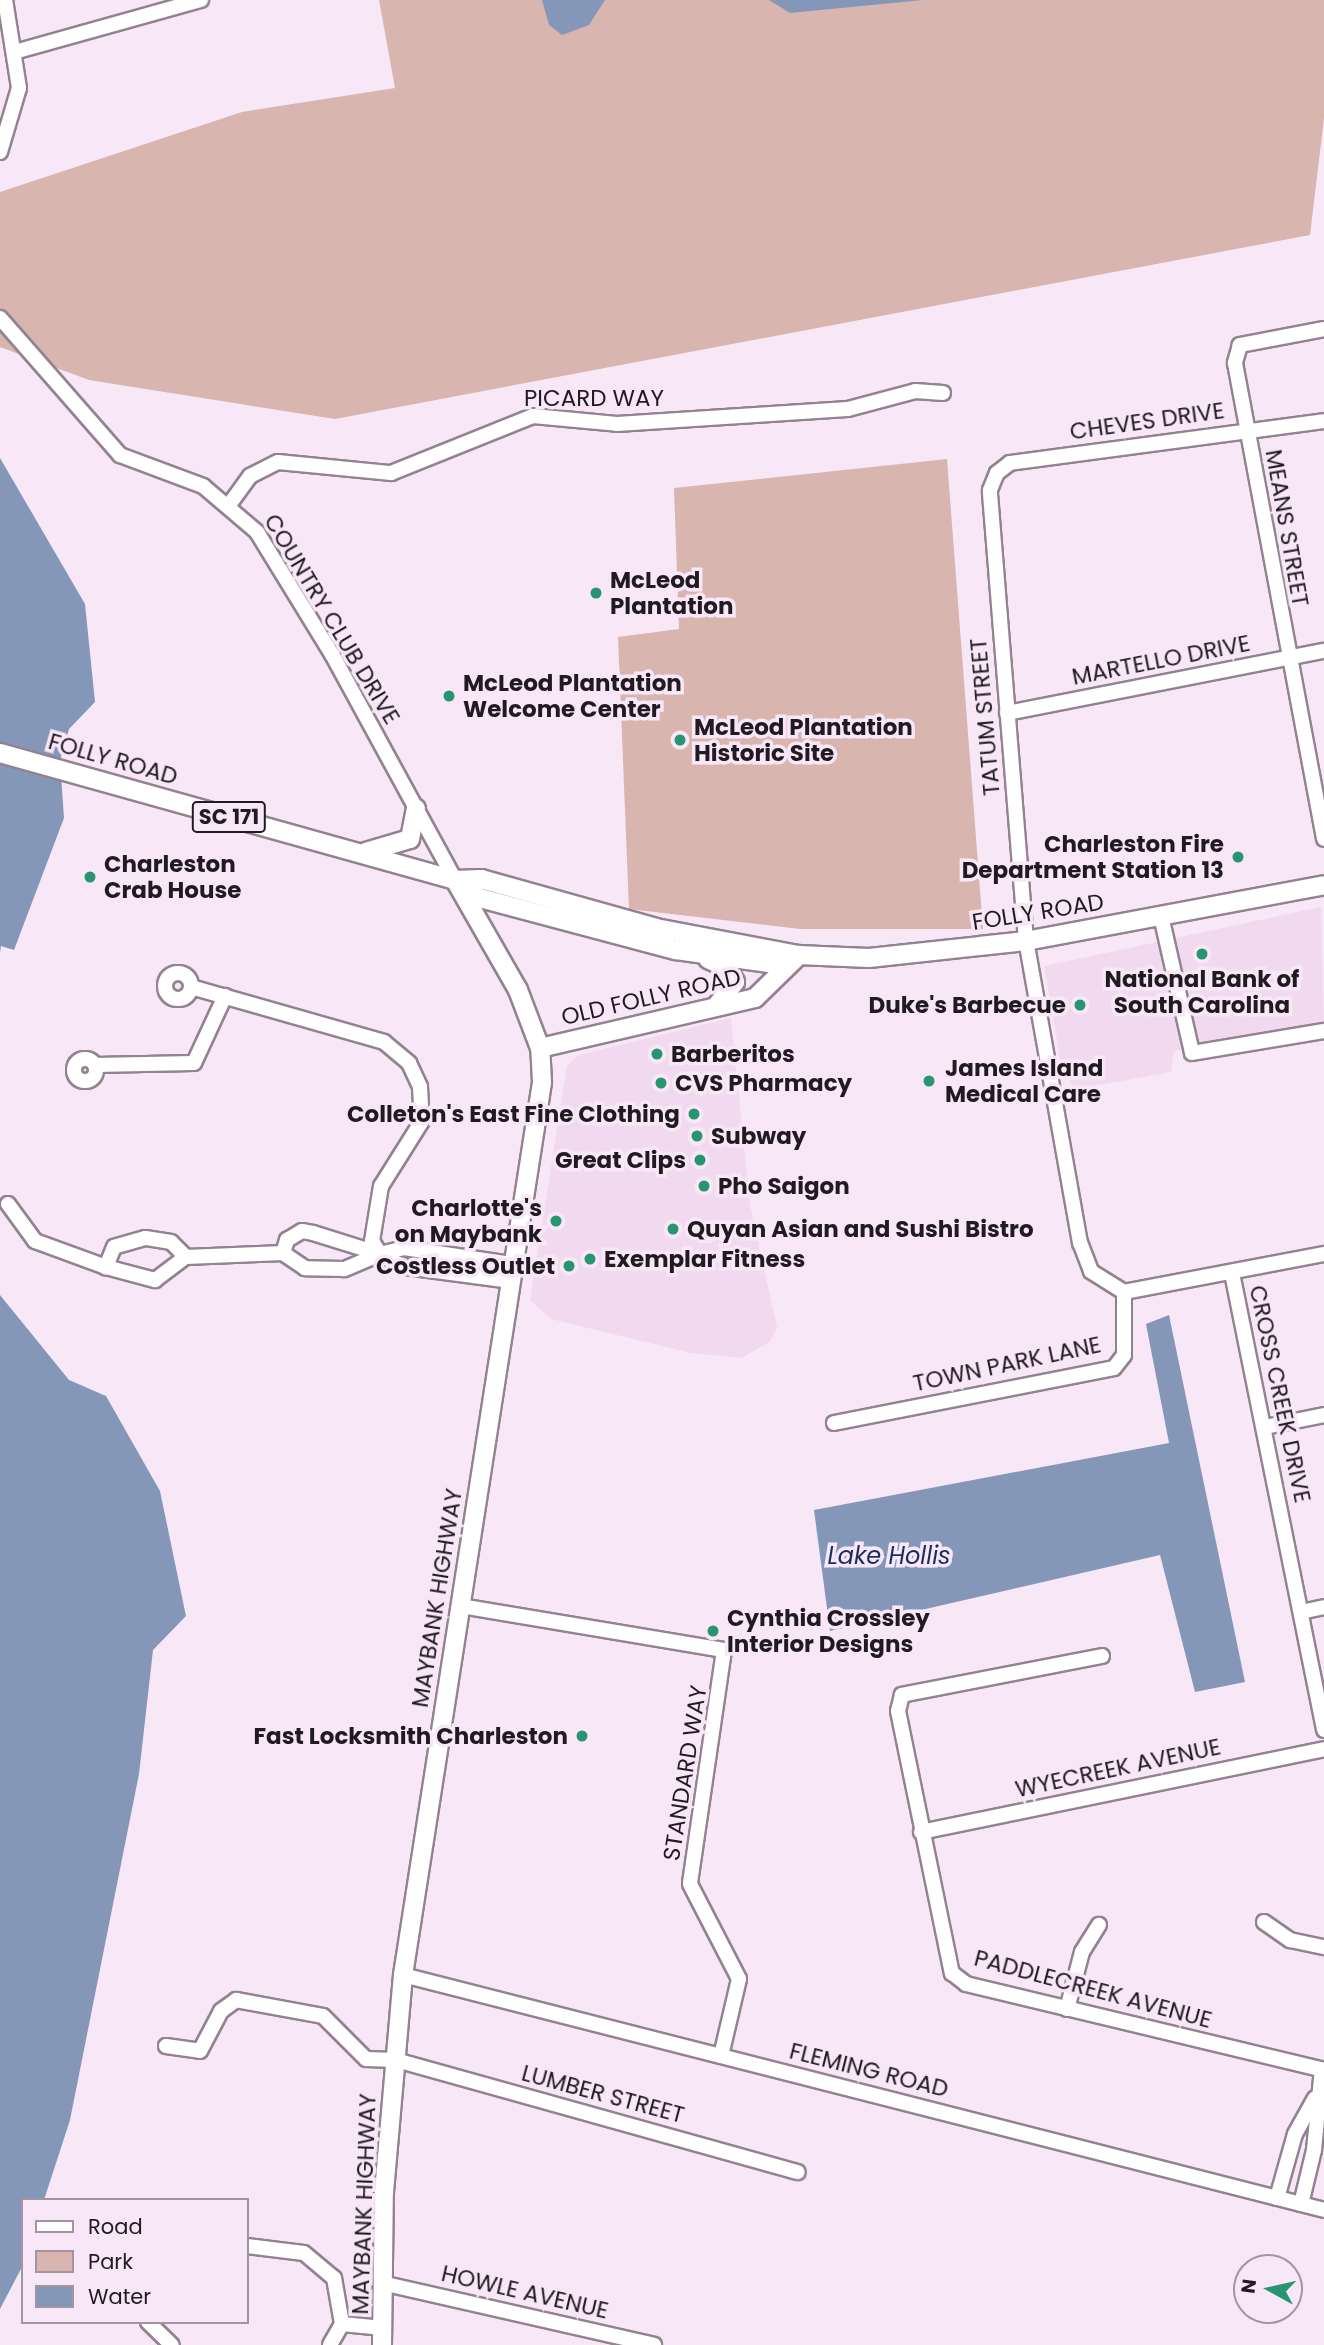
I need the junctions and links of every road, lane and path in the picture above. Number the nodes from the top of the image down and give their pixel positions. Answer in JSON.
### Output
{"nodes":[{"id":1,"x":5,"y":0,"type":"edge"},
{"id":2,"x":201,"y":0,"type":"edge"},
{"id":3,"x":18,"y":51,"type":"junction"},
{"id":4,"x":0,"y":152,"type":"edge"},
{"id":5,"x":0,"y":318,"type":"edge"},
{"id":6,"x":1324,"y":329,"type":"edge"},
{"id":7,"x":943,"y":393,"type":"dead end"},
{"id":8,"x":1324,"y":421,"type":"edge"},
{"id":9,"x":1247,"y":430,"type":"junction"},
{"id":10,"x":990,"y":489,"type":"joint"},
{"id":11,"x":229,"y":505,"type":"junction"},
{"id":12,"x":1324,"y":651,"type":"edge"},
{"id":13,"x":1287,"y":659,"type":"junction"},
{"id":14,"x":1007,"y":713,"type":"junction"},
{"id":15,"x":0,"y":753,"type":"edge"},
{"id":16,"x":416,"y":809,"type":"junction"},
{"id":17,"x":1324,"y":839,"type":"edge"},
{"id":18,"x":356,"y":853,"type":"junction"},
{"id":19,"x":455,"y":880,"type":"junction"},
{"id":20,"x":1324,"y":885,"type":"edge"},
{"id":21,"x":1161,"y":916,"type":"junction"},
{"id":22,"x":1027,"y":941,"type":"junction"},
{"id":23,"x":688,"y":952,"type":"junction"},
{"id":24,"x":799,"y":955,"type":"junction"},
{"id":25,"x":191,"y":987,"type":"dead end"},
{"id":26,"x":225,"y":996,"type":"junction"},
{"id":27,"x":714,"y":1009,"type":"junction"},
{"id":28,"x":1324,"y":1031,"type":"edge"},
{"id":29,"x":540,"y":1048,"type":"junction"},
{"id":30,"x":95,"y":1065,"type":"dead end"},
{"id":31,"x":8,"y":1204,"type":"dead end"},
{"id":32,"x":283,"y":1253,"type":"junction"},
{"id":33,"x":380,"y":1254,"type":"junction"},
{"id":34,"x":1324,"y":1254,"type":"edge"},
{"id":35,"x":186,"y":1256,"type":"junction"},
{"id":36,"x":106,"y":1267,"type":"junction"},
{"id":37,"x":512,"y":1273,"type":"junction"},
{"id":38,"x":1232,"y":1273,"type":"junction"},
{"id":39,"x":1124,"y":1292,"type":"junction"},
{"id":40,"x":1324,"y":1415,"type":"edge"},
{"id":41,"x":834,"y":1423,"type":"dead end"},
{"id":42,"x":1265,"y":1427,"type":"junction"},
{"id":43,"x":461,"y":1606,"type":"junction"},
{"id":44,"x":1324,"y":1607,"type":"edge"},
{"id":45,"x":1301,"y":1612,"type":"junction"},
{"id":46,"x":1102,"y":1656,"type":"dead end"},
{"id":47,"x":1324,"y":1730,"type":"edge"},
{"id":48,"x":1324,"y":1748,"type":"edge"},
{"id":49,"x":921,"y":1832,"type":"junction"},
{"id":50,"x":1264,"y":1922,"type":"dead end"},
{"id":51,"x":1099,"y":1925,"type":"dead end"},
{"id":52,"x":1324,"y":1947,"type":"edge"},
{"id":53,"x":403,"y":1975,"type":"junction"},
{"id":54,"x":1068,"y":2009,"type":"junction"},
{"id":55,"x":166,"y":2046,"type":"dead end"},
{"id":56,"x":721,"y":2056,"type":"junction"},
{"id":57,"x":396,"y":2060,"type":"junction"},
{"id":58,"x":1323,"y":2069,"type":"edge"},
{"id":59,"x":1315,"y":2097,"type":"junction"},
{"id":60,"x":798,"y":2172,"type":"dead end"},
{"id":61,"x":1277,"y":2197,"type":"junction"},
{"id":62,"x":1301,"y":2204,"type":"junction"},
{"id":63,"x":1324,"y":2210,"type":"edge"},
{"id":64,"x":248,"y":2246,"type":"edge"},
{"id":65,"x":386,"y":2284,"type":"junction"},
{"id":66,"x":150,"y":2324,"type":"edge"},
{"id":67,"x":342,"y":2324,"type":"junction"},
{"id":68,"x":383,"y":2337,"type":"edge"},
{"id":69,"x":172,"y":2345,"type":"edge"},
{"id":70,"x":330,"y":2345,"type":"edge"},
{"id":71,"x":654,"y":2345,"type":"edge"}],
"edges":[{"from":1,"to":3,"type":"street"},
{"from":2,"to":3,"type":"street"},
{"from":3,"to":4,"type":"street"},
{"from":5,"to":11,"type":"street","name":"COUNTRY CLUB DRIVE"},
{"from":6,"to":9,"type":"street","name":"MEANS STREET"},
{"from":7,"to":11,"type":"street","name":"PICARD WAY"},
{"from":8,"to":9,"type":"street","name":"CHEVES DRIVE"},
{"from":9,"to":10,"type":"street","name":"CHEVES DRIVE"},
{"from":9,"to":13,"type":"street","name":"MEANS STREET"},
{"from":10,"to":14,"type":"street","name":"TATUM STREET"},
{"from":11,"to":16,"type":"street","name":"COUNTRY CLUB DRIVE"},
{"from":12,"to":13,"type":"street","name":"MARTELLO DRIVE"},
{"from":13,"to":14,"type":"street","name":"MARTELLO DRIVE"},
{"from":13,"to":17,"type":"street","name":"MEANS STREET"},
{"from":14,"to":22,"type":"street","name":"TATUM STREET"},
{"from":15,"to":18,"type":"main road","name":"FOLLY ROAD","number":"SC 171"},
{"from":16,"to":18,"type":"main road"},
{"from":16,"to":19,"type":"street","name":"COUNTRY CLUB DRIVE"},
{"from":18,"to":19,"type":"main road","name":"FOLLY ROAD","number":"SC 171"},
{"from":19,"to":23,"type":"main road","name":"FOLLY ROAD"},
{"from":19,"to":24,"type":"main road","name":"FOLLY ROAD"},
{"from":19,"to":29,"type":"main road","name":"MAYBANK HIGHWAY"},
{"from":20,"to":21,"type":"main road","name":"FOLLY ROAD"},
{"from":21,"to":22,"type":"main road","name":"FOLLY ROAD"},
{"from":21,"to":28,"type":"street"},
{"from":22,"to":24,"type":"main road","name":"FOLLY ROAD"},
{"from":22,"to":39,"type":"street"},
{"from":23,"to":24,"type":"main road","name":"FOLLY ROAD"},
{"from":23,"to":27,"type":"main road"},
{"from":24,"to":27,"type":"main road","name":"OLD FOLLY ROAD"},
{"from":25,"to":26,"type":"street"},
{"from":26,"to":30,"type":"street"},
{"from":26,"to":33,"type":"street"},
{"from":27,"to":29,"type":"main road","name":"OLD FOLLY ROAD"},
{"from":29,"to":37,"type":"main road","name":"MAYBANK HIGHWAY"},
{"from":31,"to":36,"type":"street"},
{"from":32,"to":33,"type":"street"},
{"from":32,"to":33,"type":"street"},
{"from":32,"to":35,"type":"street"},
{"from":33,"to":37,"type":"street"},
{"from":34,"to":38,"type":"street"},
{"from":35,"to":36,"type":"street"},
{"from":35,"to":36,"type":"street"},
{"from":37,"to":43,"type":"main road","name":"MAYBANK HIGHWAY"},
{"from":38,"to":39,"type":"street"},
{"from":38,"to":42,"type":"street","name":"CROSS CREEK DRIVE"},
{"from":39,"to":41,"type":"street","name":"TOWN PARK LANE"},
{"from":40,"to":42,"type":"street"},
{"from":42,"to":45,"type":"street","name":"CROSS CREEK DRIVE"},
{"from":43,"to":53,"type":"main road","name":"MAYBANK HIGHWAY"},
{"from":43,"to":56,"type":"street","name":"STANDARD WAY"},
{"from":44,"to":45,"type":"street"},
{"from":45,"to":47,"type":"street","name":"CROSS CREEK DRIVE"},
{"from":46,"to":49,"type":"street","name":"PADDLECREEK AVENUE"},
{"from":48,"to":49,"type":"street","name":"WYECREEK AVENUE"},
{"from":49,"to":54,"type":"street","name":"PADDLECREEK AVENUE"},
{"from":50,"to":52,"type":"street"},
{"from":51,"to":54,"type":"street"},
{"from":53,"to":56,"type":"street","name":"FLEMING ROAD"},
{"from":53,"to":57,"type":"main road","name":"MAYBANK HIGHWAY"},
{"from":54,"to":58,"type":"street","name":"PADDLECREEK AVENUE"},
{"from":55,"to":57,"type":"street","name":"LUMBER STREET"},
{"from":56,"to":61,"type":"street","name":"FLEMING ROAD"},
{"from":57,"to":60,"type":"street","name":"LUMBER STREET"},
{"from":57,"to":65,"type":"main road","name":"MAYBANK HIGHWAY"},
{"from":58,"to":59,"type":"street"},
{"from":59,"to":61,"type":"street"},
{"from":59,"to":62,"type":"street"},
{"from":61,"to":62,"type":"street","name":"FLEMING ROAD"},
{"from":62,"to":63,"type":"street","name":"FLEMING ROAD"},
{"from":64,"to":67,"type":"street"},
{"from":65,"to":68,"type":"main road","name":"MAYBANK HIGHWAY"},
{"from":65,"to":71,"type":"street","name":"HOWLE AVENUE"},
{"from":66,"to":69,"type":"street"},
{"from":67,"to":68,"type":"street"},
{"from":67,"to":70,"type":"street"}]}
